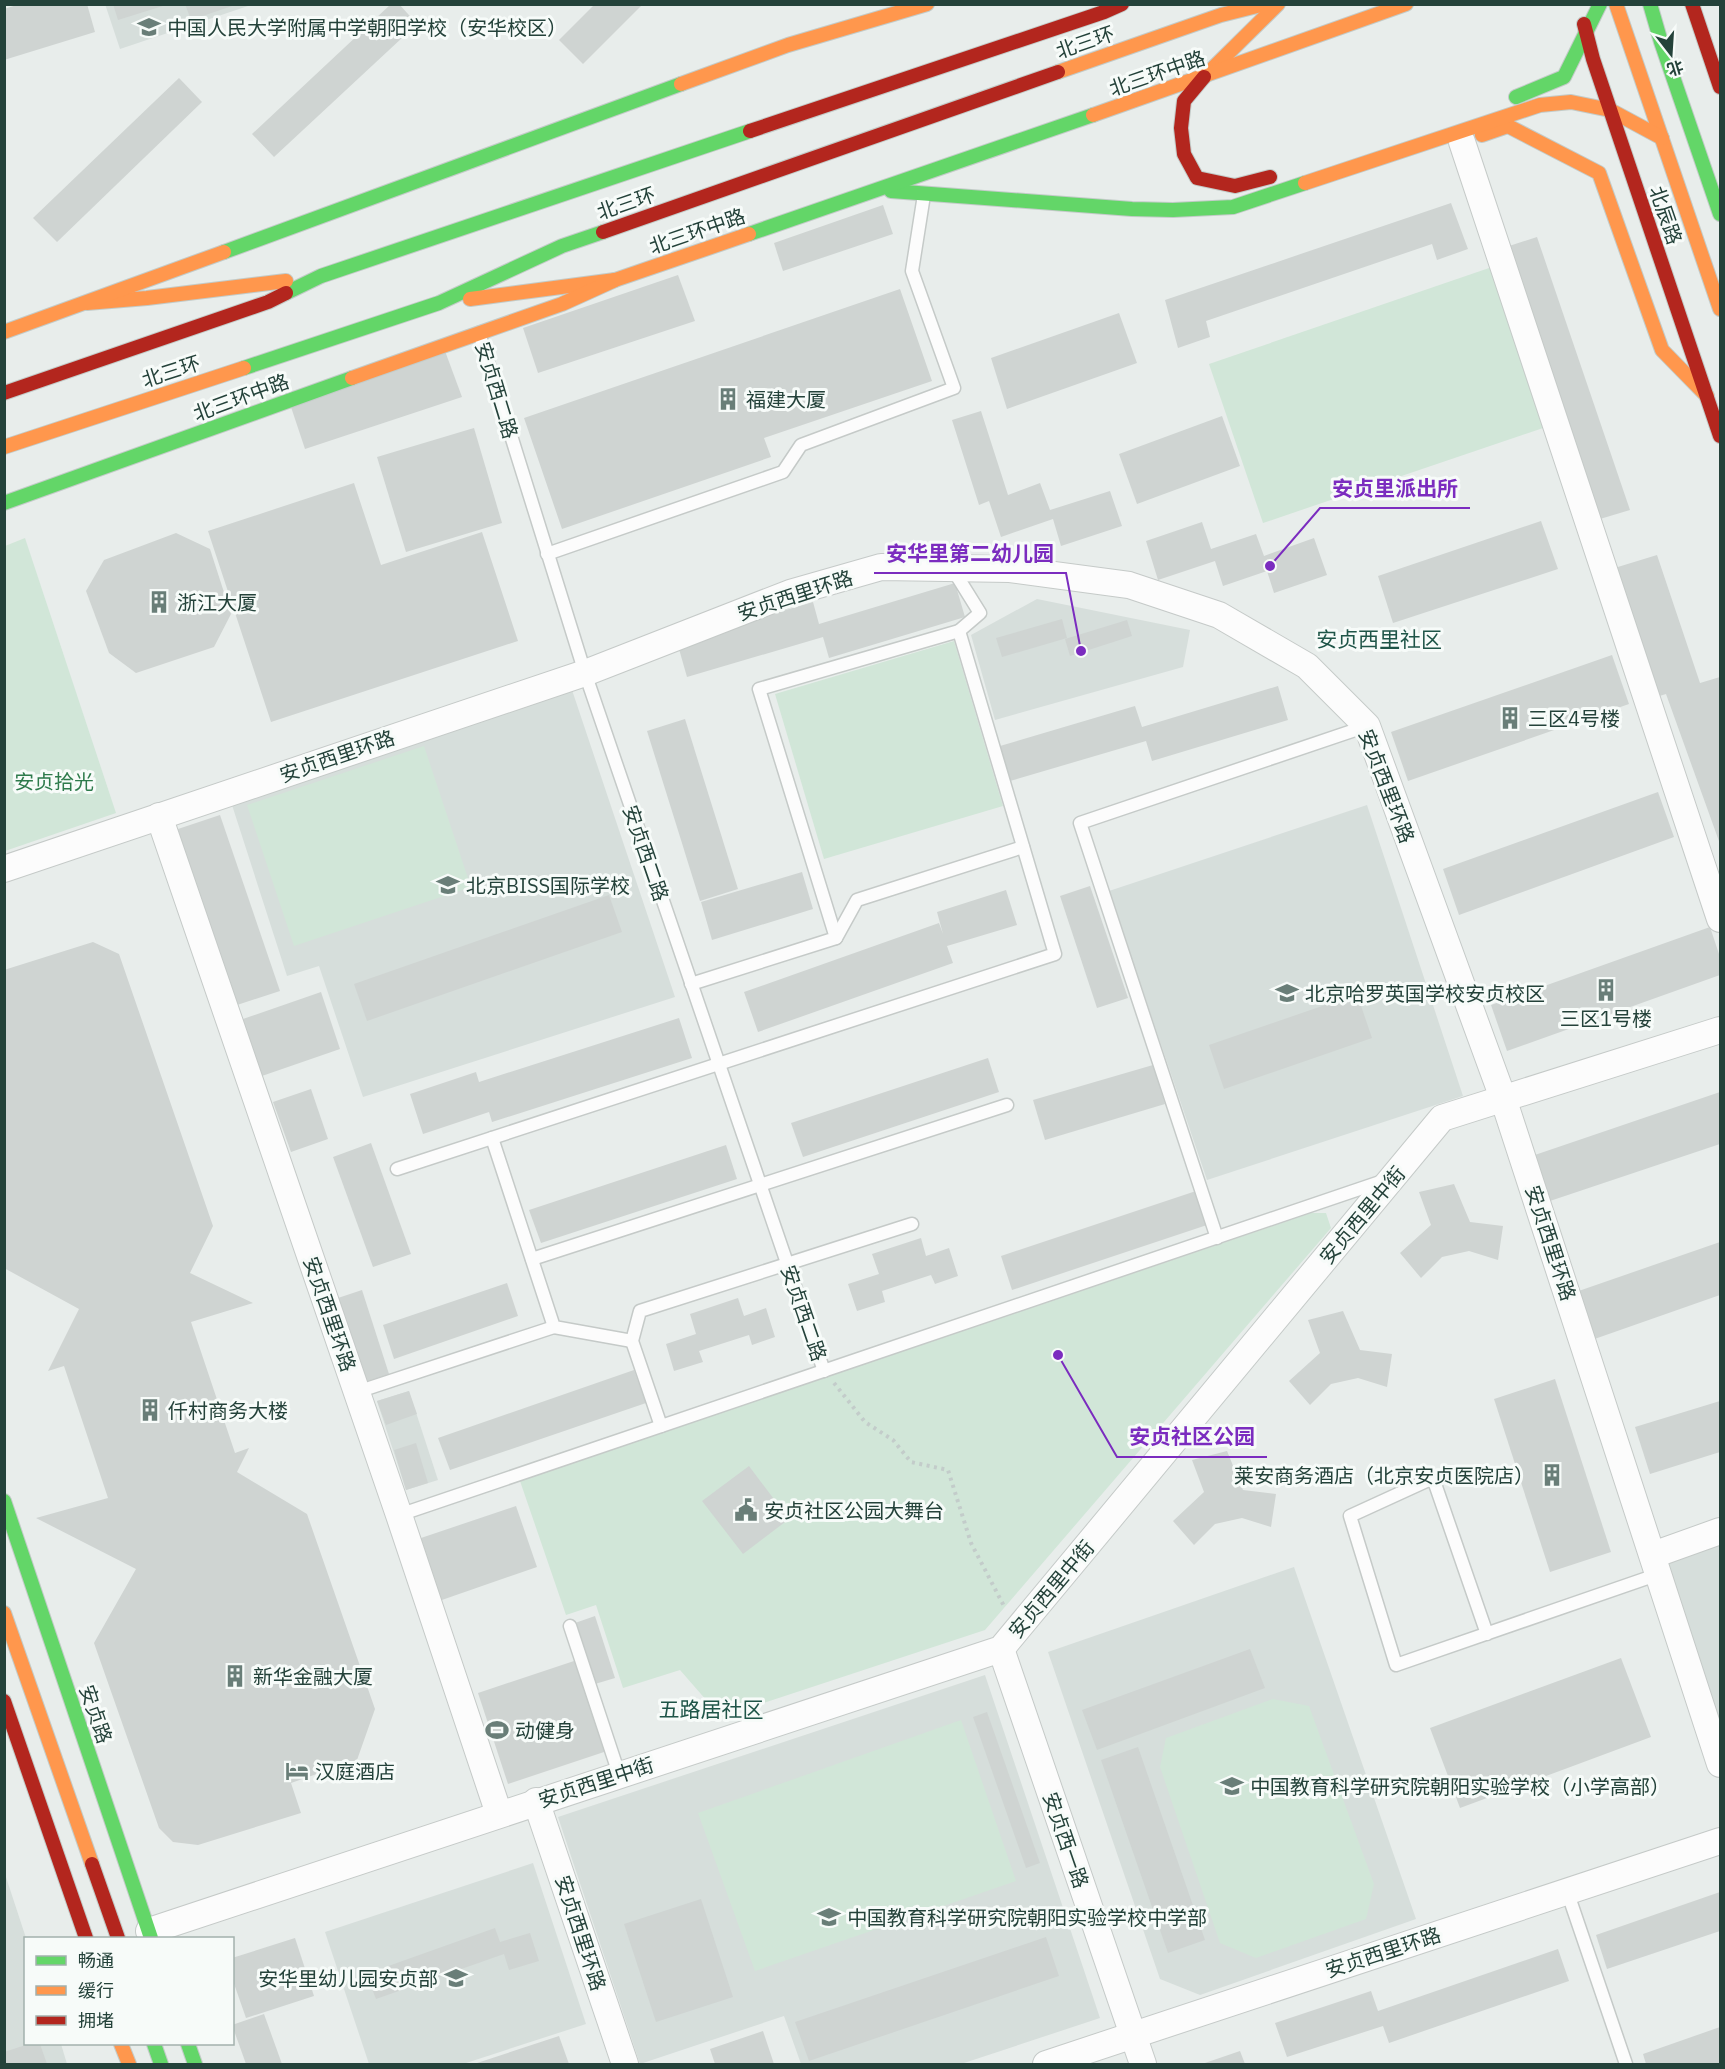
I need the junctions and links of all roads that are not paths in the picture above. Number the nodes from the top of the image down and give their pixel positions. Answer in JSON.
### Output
{"nodes":[{"id":1,"x":927,"y":4,"type":"edge"},
{"id":2,"x":1122,"y":4,"type":"edge"},
{"id":3,"x":1265,"y":4,"type":"edge"},
{"id":4,"x":1278,"y":4,"type":"edge"},
{"id":5,"x":1406,"y":4,"type":"edge"},
{"id":6,"x":1600,"y":4,"type":"edge"},
{"id":7,"x":1616,"y":4,"type":"edge"},
{"id":8,"x":1650,"y":4,"type":"edge"},
{"id":9,"x":1692,"y":4,"type":"edge"},
{"id":10,"x":1582,"y":14,"type":"dead end"},
{"id":11,"x":814,"y":25,"type":"dead end"},
{"id":12,"x":1587,"y":33,"type":"junction"},
{"id":13,"x":788,"y":45,"type":"junction"},
{"id":14,"x":1204,"y":77,"type":"junction"},
{"id":15,"x":1717,"y":82,"type":"edge"},
{"id":16,"x":1500,"y":102,"type":"dead end"},
{"id":17,"x":1610,"y":110,"type":"junction"},
{"id":18,"x":1701,"y":114,"type":"dead end"},
{"id":19,"x":1692,"y":133,"type":"junction"},
{"id":20,"x":1662,"y":138,"type":"junction"},
{"id":21,"x":1462,"y":142,"type":"junction"},
{"id":22,"x":931,"y":171,"type":"junction"},
{"id":23,"x":1286,"y":171,"type":"dead end"},
{"id":24,"x":875,"y":189,"type":"junction"},
{"id":25,"x":925,"y":193,"type":"junction"},
{"id":26,"x":1132,"y":209,"type":"junction"},
{"id":27,"x":1720,"y":214,"type":"edge"},
{"id":28,"x":1220,"y":221,"type":"dead end"},
{"id":29,"x":1176,"y":225,"type":"dead end"},
{"id":30,"x":321,"y":276,"type":"junction"},
{"id":31,"x":615,"y":280,"type":"junction"},
{"id":32,"x":87,"y":303,"type":"junction"},
{"id":33,"x":439,"y":303,"type":"junction"},
{"id":34,"x":1720,"y":309,"type":"edge"},
{"id":35,"x":4,"y":332,"type":"edge"},
{"id":36,"x":479,"y":332,"type":"junction"},
{"id":37,"x":4,"y":393,"type":"edge"},
{"id":38,"x":1707,"y":396,"type":"junction"},
{"id":39,"x":48,"y":432,"type":"junction"},
{"id":40,"x":1720,"y":436,"type":"edge"},
{"id":41,"x":4,"y":447,"type":"edge"},
{"id":42,"x":23,"y":456,"type":"dead end"},
{"id":43,"x":4,"y":503,"type":"edge"},
{"id":44,"x":547,"y":554,"type":"junction"},
{"id":45,"x":952,"y":568,"type":"junction"},
{"id":46,"x":959,"y":631,"type":"junction"},
{"id":47,"x":585,"y":673,"type":"junction"},
{"id":48,"x":1367,"y":726,"type":"junction"},
{"id":49,"x":159,"y":816,"type":"junction"},
{"id":50,"x":1023,"y":847,"type":"junction"},
{"id":51,"x":4,"y":869,"type":"edge"},
{"id":52,"x":1720,"y":919,"type":"edge"},
{"id":53,"x":836,"y":938,"type":"junction"},
{"id":54,"x":691,"y":984,"type":"junction"},
{"id":55,"x":1720,"y":1030,"type":"edge"},
{"id":56,"x":1503,"y":1098,"type":"junction"},
{"id":57,"x":1007,"y":1105,"type":"dead end"},
{"id":58,"x":492,"y":1138,"type":"junction"},
{"id":59,"x":397,"y":1169,"type":"dead end"},
{"id":60,"x":1393,"y":1178,"type":"junction"},
{"id":61,"x":912,"y":1224,"type":"dead end"},
{"id":62,"x":1217,"y":1238,"type":"junction"},
{"id":63,"x":532,"y":1259,"type":"junction"},
{"id":64,"x":554,"y":1327,"type":"junction"},
{"id":65,"x":632,"y":1341,"type":"junction"},
{"id":66,"x":824,"y":1371,"type":"junction"},
{"id":67,"x":357,"y":1392,"type":"junction"},
{"id":68,"x":661,"y":1426,"type":"junction"},
{"id":69,"x":4,"y":1501,"type":"edge"},
{"id":70,"x":399,"y":1515,"type":"junction"},
{"id":71,"x":1720,"y":1531,"type":"edge"},
{"id":72,"x":1656,"y":1565,"type":"junction"},
{"id":73,"x":4,"y":1613,"type":"edge"},
{"id":74,"x":570,"y":1626,"type":"dead end"},
{"id":75,"x":1487,"y":1634,"type":"junction"},
{"id":76,"x":1009,"y":1639,"type":"junction"},
{"id":77,"x":20,"y":1658,"type":"junction"},
{"id":78,"x":63,"y":1675,"type":"junction"},
{"id":79,"x":4,"y":1701,"type":"edge"},
{"id":80,"x":21,"y":1751,"type":"junction"},
{"id":81,"x":1720,"y":1764,"type":"edge"},
{"id":82,"x":13,"y":1769,"type":"dead end"},
{"id":83,"x":619,"y":1774,"type":"junction"},
{"id":84,"x":536,"y":1801,"type":"junction"},
{"id":85,"x":499,"y":1814,"type":"junction"},
{"id":86,"x":1720,"y":1840,"type":"edge"},
{"id":87,"x":1567,"y":1891,"type":"junction"},
{"id":88,"x":150,"y":1935,"type":"edge"},
{"id":89,"x":86,"y":1937,"type":"edge"},
{"id":90,"x":118,"y":1937,"type":"edge"},
{"id":91,"x":1132,"y":2035,"type":"junction"},
{"id":92,"x":122,"y":2045,"type":"edge"},
{"id":93,"x":155,"y":2045,"type":"edge"},
{"id":94,"x":189,"y":2045,"type":"edge"},
{"id":95,"x":129,"y":2064,"type":"edge"},
{"id":96,"x":161,"y":2064,"type":"edge"},
{"id":97,"x":195,"y":2064,"type":"edge"},
{"id":98,"x":625,"y":2064,"type":"edge"},
{"id":99,"x":1046,"y":2064,"type":"edge"},
{"id":100,"x":1143,"y":2064,"type":"edge"},
{"id":101,"x":1626,"y":2064,"type":"edge"}],
"edges":[{"from":1,"to":13,"type":"main road"},
{"from":2,"to":30,"type":"main road","name":"北三环"},
{"from":3,"to":33,"type":"main road","name":"北三环"},
{"from":4,"to":14,"type":"main road"},
{"from":5,"to":14,"type":"main road","name":"北三环中路"},
{"from":6,"to":12,"type":"main road"},
{"from":7,"to":20,"type":"main road","name":"北辰路"},
{"from":8,"to":19,"type":"main road"},
{"from":9,"to":15,"type":"main road"},
{"from":10,"to":12,"type":"main road","name":"北辰路"},
{"from":11,"to":13,"type":"main road"},
{"from":12,"to":16,"type":"main road"},
{"from":12,"to":17,"type":"main road","name":"北辰路"},
{"from":13,"to":32,"type":"main road"},
{"from":14,"to":22,"type":"main road","name":"北三环中路"},
{"from":14,"to":23,"type":"main road"},
{"from":17,"to":20,"type":"main road"},
{"from":17,"to":26,"type":"main road"},
{"from":17,"to":38,"type":"main road","name":"北辰路"},
{"from":18,"to":19,"type":"main road"},
{"from":19,"to":27,"type":"main road"},
{"from":20,"to":34,"type":"main road","name":"北辰路"},
{"from":21,"to":28,"type":"main road"},
{"from":21,"to":38,"type":"main road"},
{"from":21,"to":52,"type":"street"},
{"from":22,"to":24,"type":"main road","name":"北三环中路"},
{"from":22,"to":25,"type":"lane"},
{"from":24,"to":25,"type":"main road"},
{"from":24,"to":31,"type":"main road","name":"北三环中路"},
{"from":25,"to":26,"type":"main road"},
{"from":25,"to":44,"type":"lane"},
{"from":26,"to":29,"type":"main road"},
{"from":30,"to":32,"type":"main road"},
{"from":30,"to":37,"type":"main road","name":"北三环"},
{"from":31,"to":33,"type":"main road"},
{"from":31,"to":36,"type":"main road","name":"北三环中路"},
{"from":32,"to":35,"type":"main road"},
{"from":33,"to":39,"type":"main road","name":"北三环"},
{"from":36,"to":43,"type":"main road","name":"北三环中路"},
{"from":36,"to":44,"type":"lane","name":"安贞西二路"},
{"from":38,"to":40,"type":"main road","name":"北辰路"},
{"from":39,"to":41,"type":"main road","name":"北三环"},
{"from":39,"to":42,"type":"main road"},
{"from":44,"to":47,"type":"lane","name":"安贞西二路"},
{"from":45,"to":46,"type":"lane"},
{"from":45,"to":47,"type":"street","name":"安贞西里环路"},
{"from":45,"to":48,"type":"street","name":"安贞西里环路"},
{"from":46,"to":50,"type":"lane"},
{"from":46,"to":53,"type":"lane"},
{"from":47,"to":49,"type":"street","name":"安贞西里环路"},
{"from":47,"to":54,"type":"lane","name":"安贞西二路"},
{"from":48,"to":56,"type":"street","name":"安贞西里环路"},
{"from":48,"to":62,"type":"lane"},
{"from":49,"to":51,"type":"street","name":"安贞西里环路"},
{"from":49,"to":67,"type":"street","name":"安贞西里环路"},
{"from":50,"to":53,"type":"lane"},
{"from":50,"to":58,"type":"lane"},
{"from":53,"to":54,"type":"lane"},
{"from":54,"to":66,"type":"lane","name":"安贞西二路"},
{"from":55,"to":56,"type":"street","name":"安贞西里中街"},
{"from":56,"to":60,"type":"street","name":"安贞西里中街"},
{"from":56,"to":72,"type":"street","name":"安贞西里环路"},
{"from":57,"to":63,"type":"lane"},
{"from":58,"to":59,"type":"lane"},
{"from":58,"to":63,"type":"lane"},
{"from":60,"to":62,"type":"lane"},
{"from":60,"to":76,"type":"street","name":"安贞西里中街"},
{"from":61,"to":65,"type":"lane"},
{"from":62,"to":66,"type":"lane"},
{"from":63,"to":64,"type":"lane"},
{"from":64,"to":65,"type":"lane"},
{"from":64,"to":67,"type":"lane"},
{"from":65,"to":68,"type":"lane"},
{"from":66,"to":68,"type":"lane"},
{"from":67,"to":70,"type":"street","name":"安贞西里环路"},
{"from":68,"to":70,"type":"lane"},
{"from":69,"to":78,"type":"main road","name":"安贞路"},
{"from":70,"to":85,"type":"street","name":"安贞西里环路"},
{"from":71,"to":72,"type":"street"},
{"from":72,"to":75,"type":"lane"},
{"from":72,"to":81,"type":"street","name":"安贞西里环路"},
{"from":73,"to":77,"type":"main road"},
{"from":74,"to":83,"type":"lane"},
{"from":75,"to":75,"type":"lane"},
{"from":76,"to":83,"type":"street","name":"安贞西里中街"},
{"from":76,"to":91,"type":"street","name":"安贞西一路"},
{"from":77,"to":78,"type":"main road"},
{"from":77,"to":90,"type":"main road"},
{"from":78,"to":88,"type":"main road","name":"安贞路"},
{"from":79,"to":80,"type":"main road"},
{"from":80,"to":82,"type":"main road"},
{"from":80,"to":89,"type":"main road"},
{"from":83,"to":84,"type":"street","name":"安贞西里中街"},
{"from":84,"to":85,"type":"street","name":"安贞西里中街"},
{"from":84,"to":98,"type":"street","name":"安贞西里环路"},
{"from":85,"to":88,"type":"street","name":"安贞西里中街"},
{"from":86,"to":87,"type":"street","name":"安贞西里环路"},
{"from":87,"to":91,"type":"street","name":"安贞西里环路"},
{"from":87,"to":101,"type":"lane"},
{"from":91,"to":99,"type":"street","name":"安贞西里环路"},
{"from":91,"to":100,"type":"street","name":"安贞西一路"},
{"from":92,"to":95,"type":"main road"},
{"from":93,"to":96,"type":"main road"},
{"from":94,"to":97,"type":"main road"}]}
